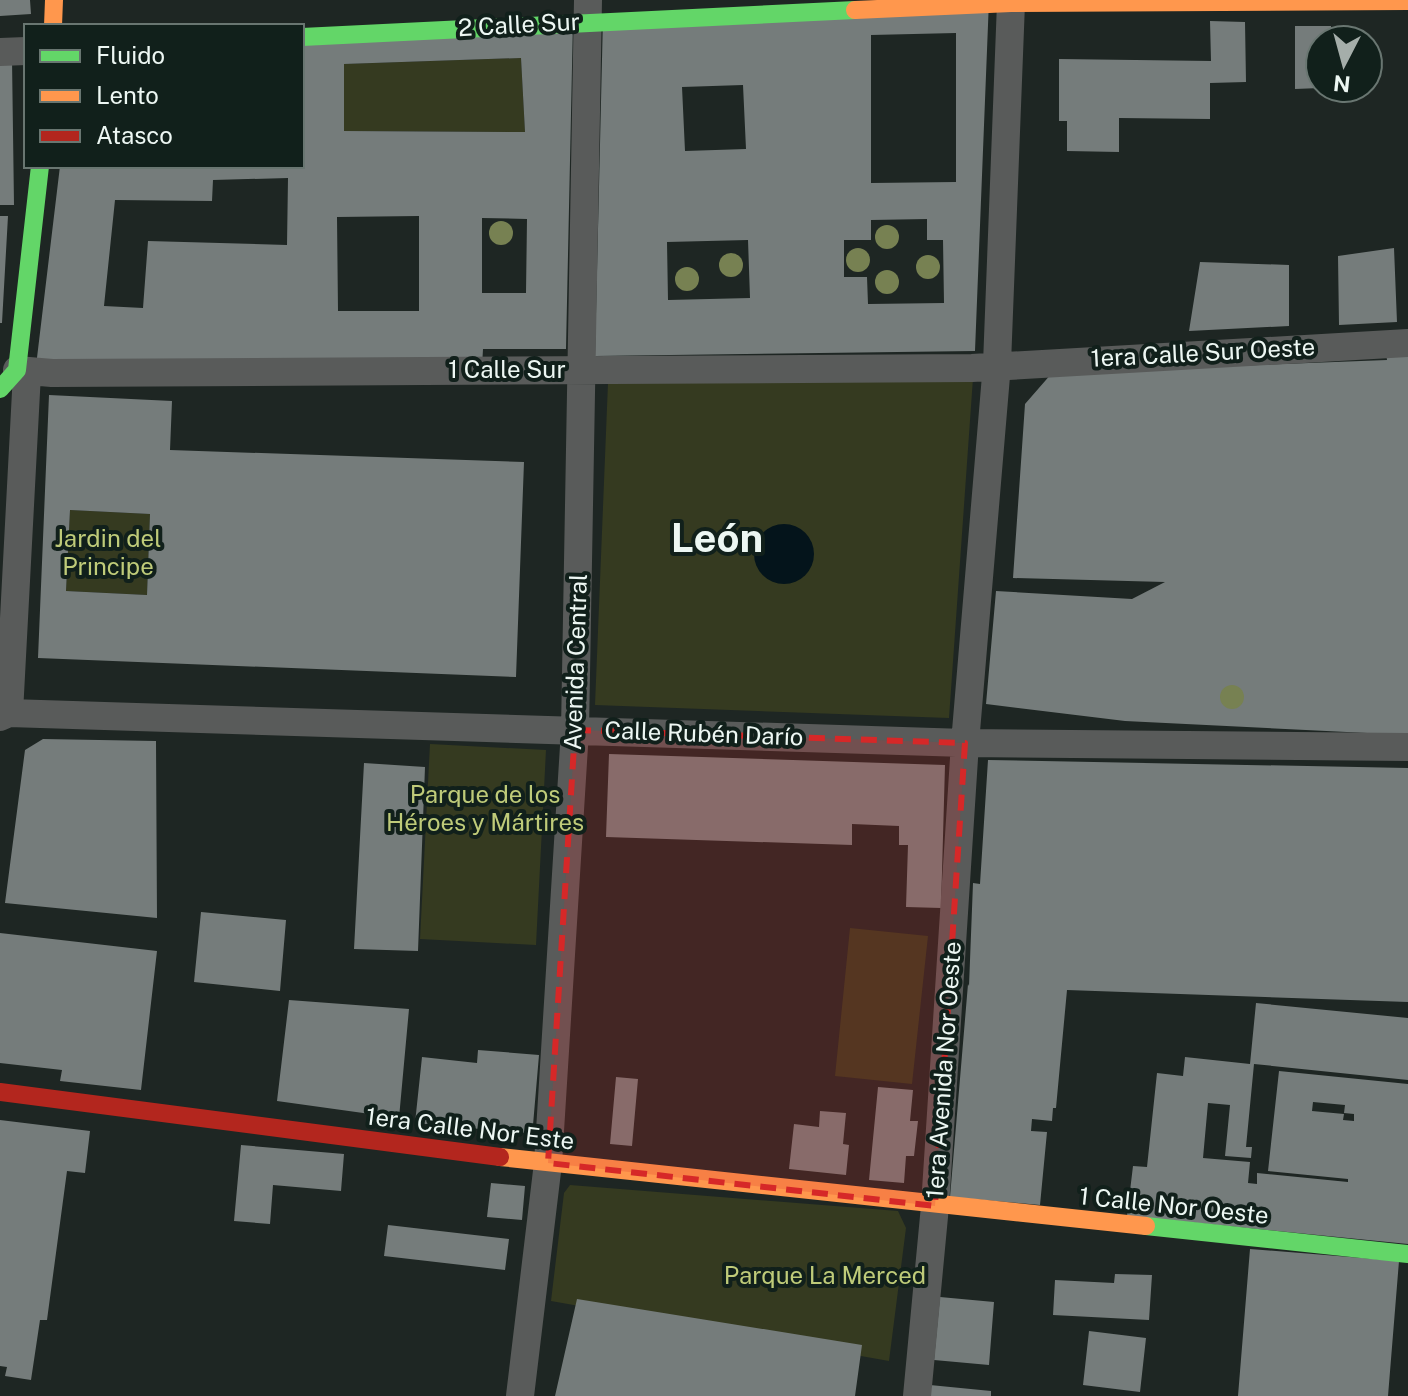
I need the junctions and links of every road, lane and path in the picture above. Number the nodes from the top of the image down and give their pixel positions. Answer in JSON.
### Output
{"nodes":[{"id":1,"x":54,"y":0,"type":"edge"},
{"id":2,"x":1011,"y":1,"type":"edge"},
{"id":3,"x":1408,"y":1,"type":"edge"},
{"id":4,"x":588,"y":11,"type":"edge"},
{"id":5,"x":53,"y":24,"type":"edge"},
{"id":6,"x":304,"y":37,"type":"edge"},
{"id":7,"x":24,"y":51,"type":"edge"},
{"id":8,"x":0,"y":52,"type":"edge"},
{"id":9,"x":40,"y":168,"type":"edge"},
{"id":10,"x":1408,"y":343,"type":"edge"},
{"id":11,"x":997,"y":364,"type":"junction"},
{"id":12,"x":582,"y":369,"type":"junction"},
{"id":13,"x":15,"y":377,"type":"edge"},
{"id":14,"x":4,"y":715,"type":"edge"},
{"id":15,"x":575,"y":730,"type":"junction"},
{"id":16,"x":965,"y":743,"type":"junction"},
{"id":17,"x":1408,"y":747,"type":"edge"},
{"id":18,"x":0,"y":1092,"type":"edge"},
{"id":19,"x":548,"y":1163,"type":"junction"},
{"id":20,"x":935,"y":1206,"type":"junction"},
{"id":21,"x":1408,"y":1254,"type":"edge"},
{"id":22,"x":520,"y":1396,"type":"edge"},
{"id":23,"x":917,"y":1396,"type":"edge"}],
"edges":[{"from":1,"to":5,"type":"street"},
{"from":2,"to":3,"type":"street","name":"2 Calle Sur"},
{"from":2,"to":4,"type":"street","name":"2 Calle Sur"},
{"from":2,"to":11,"type":"street","name":"1era Avenida Nor Oeste"},
{"from":4,"to":6,"type":"street","name":"2 Calle Sur"},
{"from":4,"to":12,"type":"street","name":"Avenida Central"},
{"from":7,"to":8,"type":"street"},
{"from":9,"to":13,"type":"street"},
{"from":10,"to":11,"type":"street","name":"1era Calle Sur Oeste"},
{"from":11,"to":12,"type":"street","name":"1 Calle Sur"},
{"from":11,"to":16,"type":"street","name":"1era Avenida Nor Oeste"},
{"from":12,"to":13,"type":"street","name":"1 Calle Sur"},
{"from":12,"to":15,"type":"street","name":"Avenida Central"},
{"from":13,"to":14,"type":"street"},
{"from":14,"to":15,"type":"street","name":"Calle Rubén Darío"},
{"from":15,"to":16,"type":"street","name":"Calle Rubén Darío"},
{"from":15,"to":19,"type":"street","name":"Avenida Central"},
{"from":16,"to":17,"type":"street","name":"Calle Rubén Darío"},
{"from":16,"to":20,"type":"street","name":"1era Avenida Nor Oeste"},
{"from":18,"to":19,"type":"street","name":"1era Calle Nor Este"},
{"from":19,"to":20,"type":"street","name":"1era Calle Nor Este"},
{"from":19,"to":22,"type":"street","name":"Avenida Central"},
{"from":20,"to":21,"type":"street","name":"1 Calle Nor Oeste"},
{"from":20,"to":23,"type":"street","name":"1era Avenida Nor Oeste"}]}
